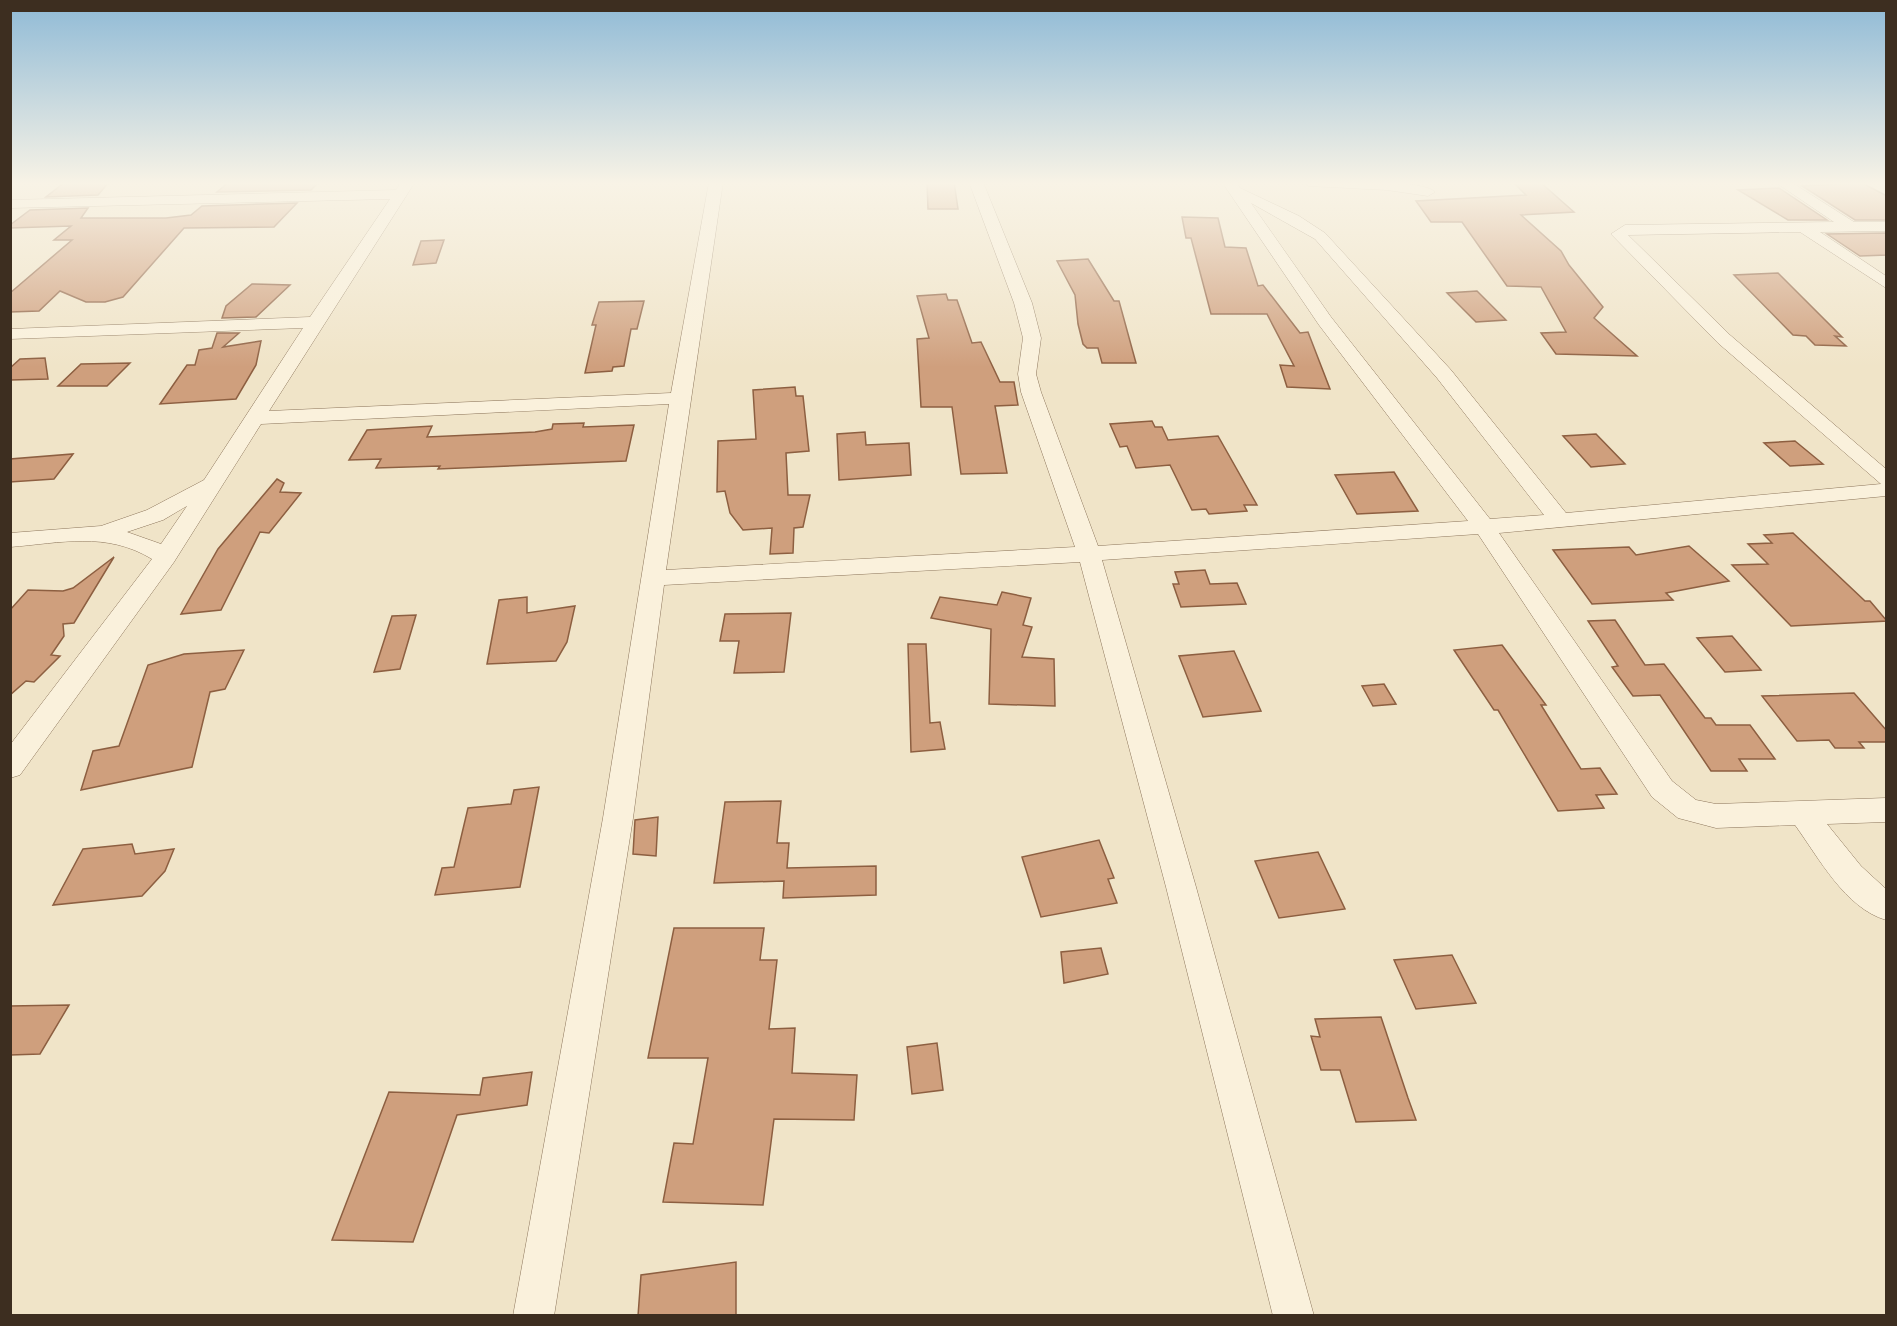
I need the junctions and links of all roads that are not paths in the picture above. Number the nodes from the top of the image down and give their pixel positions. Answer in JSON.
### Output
{"nodes":[{"id":1,"x":367,"y":244,"type":"edge"},
{"id":2,"x":706,"y":244,"type":"edge"},
{"id":3,"x":1000,"y":244,"type":"edge"},
{"id":4,"x":1272,"y":244,"type":"edge"},
{"id":5,"x":1327,"y":244,"type":"edge"},
{"id":6,"x":1629,"y":244,"type":"edge"},
{"id":7,"x":1828,"y":244,"type":"edge"},
{"id":8,"x":1887,"y":283,"type":"edge"},
{"id":9,"x":315,"y":322,"type":"junction"},
{"id":10,"x":10,"y":334,"type":"edge"},
{"id":11,"x":680,"y":398,"type":"junction"},
{"id":12,"x":256,"y":418,"type":"junction"},
{"id":13,"x":1887,"y":479,"type":"edge"},
{"id":14,"x":211,"y":484,"type":"junction"},
{"id":15,"x":1887,"y":490,"type":"edge"},
{"id":16,"x":1559,"y":519,"type":"junction"},
{"id":17,"x":1484,"y":526,"type":"junction"},
{"id":18,"x":103,"y":533,"type":"junction"},
{"id":19,"x":10,"y":540,"type":"edge"},
{"id":20,"x":1089,"y":554,"type":"junction"},
{"id":21,"x":166,"y":556,"type":"junction"},
{"id":22,"x":655,"y":578,"type":"junction"},
{"id":23,"x":10,"y":767,"type":"edge"},
{"id":24,"x":1887,"y":810,"type":"edge"},
{"id":25,"x":1802,"y":812,"type":"junction"},
{"id":26,"x":1887,"y":906,"type":"edge"},
{"id":27,"x":533,"y":1316,"type":"edge"},
{"id":28,"x":1294,"y":1316,"type":"edge"}],
"edges":[{"from":1,"to":9,"type":"street"},
{"from":2,"to":11,"type":"street"},
{"from":3,"to":20,"type":"street"},
{"from":4,"to":17,"type":"street"},
{"from":5,"to":16,"type":"street"},
{"from":6,"to":13,"type":"street"},
{"from":7,"to":8,"type":"street"},
{"from":9,"to":10,"type":"street"},
{"from":9,"to":12,"type":"street"},
{"from":11,"to":12,"type":"street"},
{"from":11,"to":22,"type":"street"},
{"from":12,"to":14,"type":"street"},
{"from":14,"to":18,"type":"street"},
{"from":14,"to":21,"type":"street"},
{"from":15,"to":16,"type":"street"},
{"from":16,"to":17,"type":"street"},
{"from":17,"to":20,"type":"street"},
{"from":17,"to":25,"type":"street"},
{"from":18,"to":19,"type":"street"},
{"from":18,"to":21,"type":"street"},
{"from":20,"to":22,"type":"street"},
{"from":20,"to":28,"type":"street"},
{"from":21,"to":23,"type":"street"},
{"from":22,"to":27,"type":"street"},
{"from":24,"to":25,"type":"street"},
{"from":25,"to":26,"type":"street"}]}
